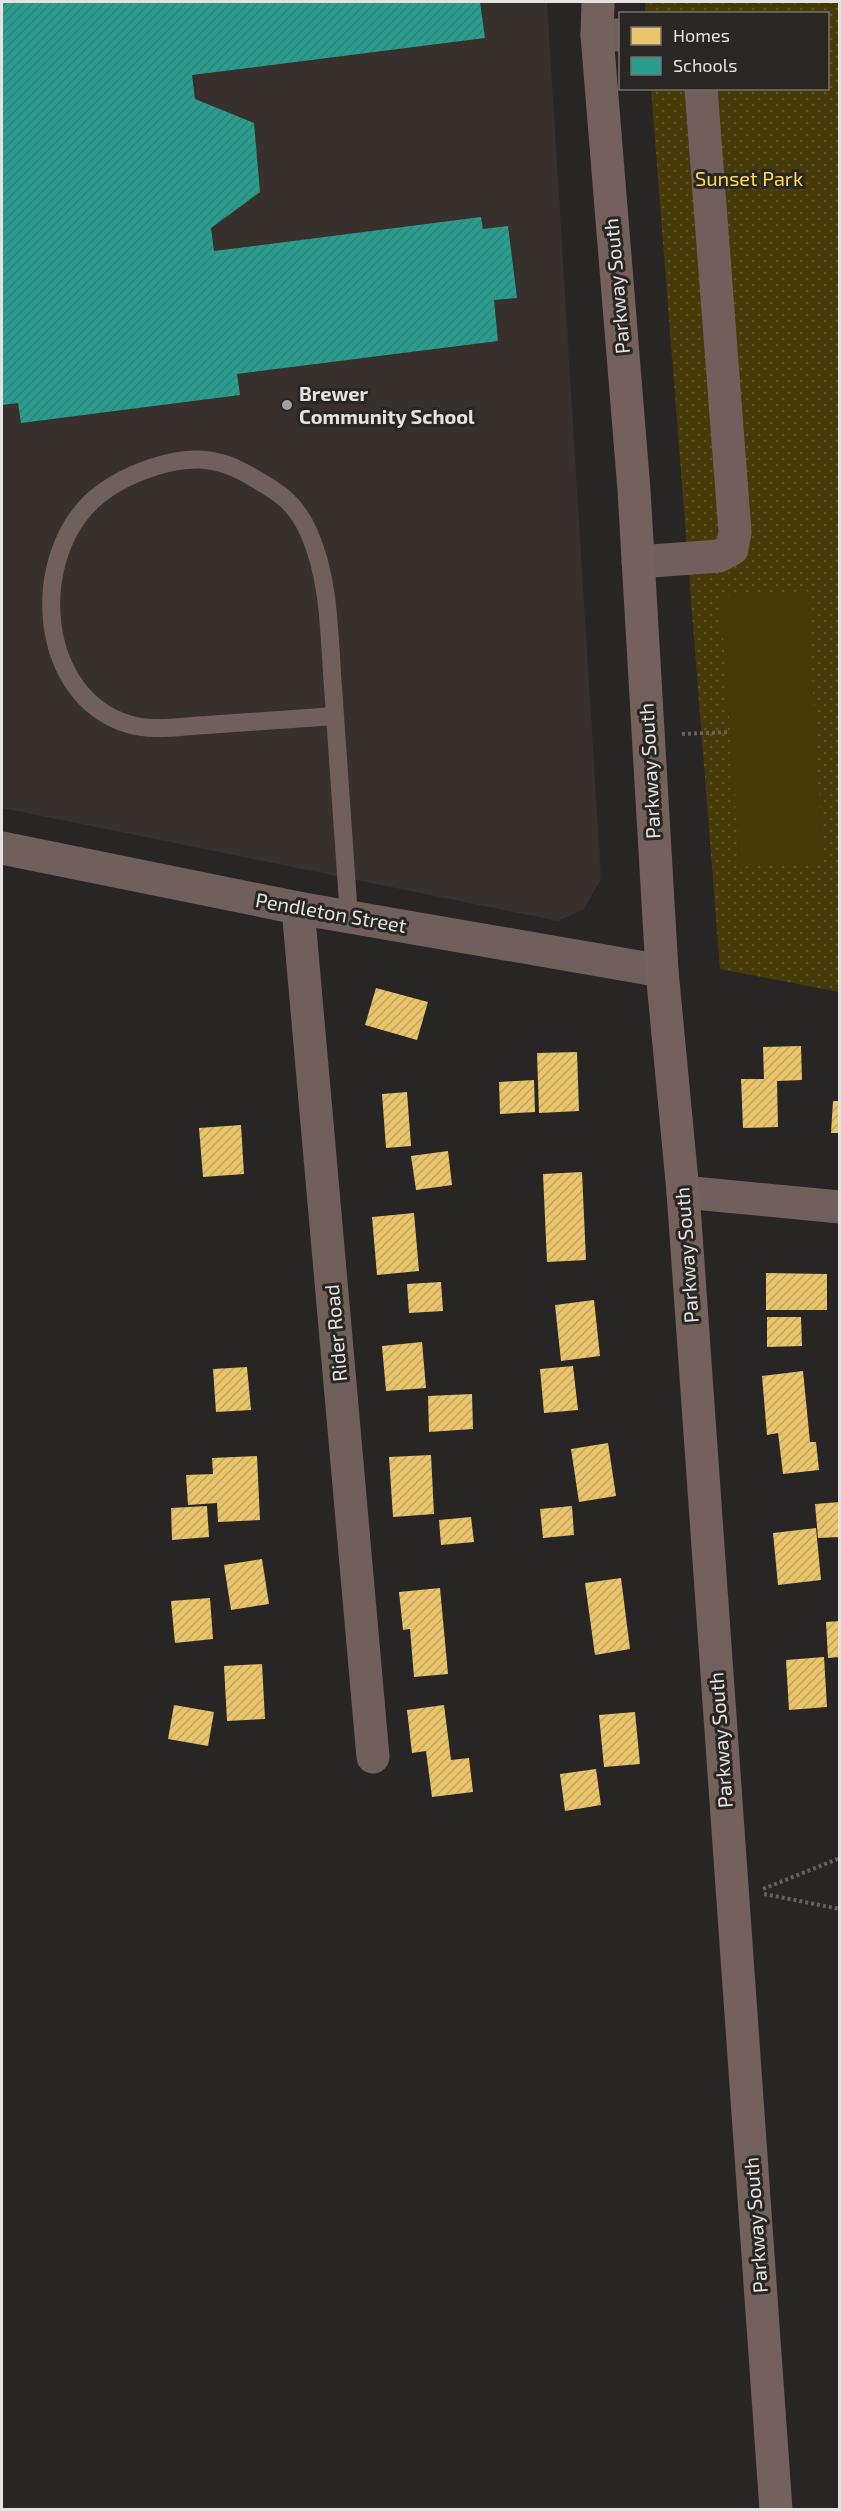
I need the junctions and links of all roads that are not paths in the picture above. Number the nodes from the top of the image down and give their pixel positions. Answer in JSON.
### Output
{"nodes":[{"id":1,"x":598,"y":2,"type":"edge"},
{"id":2,"x":609,"y":35,"type":"edge"},
{"id":3,"x":701,"y":90,"type":"edge"},
{"id":4,"x":638,"y":562,"type":"junction"},
{"id":5,"x":335,"y":716,"type":"junction"},
{"id":6,"x":2,"y":848,"type":"edge"},
{"id":7,"x":298,"y":908,"type":"junction"},
{"id":8,"x":348,"y":917,"type":"junction"},
{"id":9,"x":662,"y":972,"type":"junction"},
{"id":10,"x":682,"y":1192,"type":"junction"},
{"id":11,"x":840,"y":1207,"type":"edge"},
{"id":12,"x":373,"y":1757,"type":"dead end"},
{"id":13,"x":776,"y":2510,"type":"edge"}],
"edges":[{"from":1,"to":2,"type":"main road","name":"Parkway South"},
{"from":2,"to":4,"type":"main road","name":"Parkway South"},
{"from":3,"to":4,"type":"street"},
{"from":4,"to":9,"type":"main road","name":"Parkway South"},
{"from":5,"to":5,"type":"lane"},
{"from":5,"to":8,"type":"lane"},
{"from":6,"to":7,"type":"street","name":"Pendleton Street"},
{"from":7,"to":8,"type":"street","name":"Pendleton Street"},
{"from":7,"to":12,"type":"street","name":"Rider Road"},
{"from":8,"to":9,"type":"street","name":"Pendleton Street"},
{"from":9,"to":10,"type":"main road","name":"Parkway South"},
{"from":10,"to":11,"type":"street"},
{"from":10,"to":13,"type":"main road","name":"Parkway South"}]}
